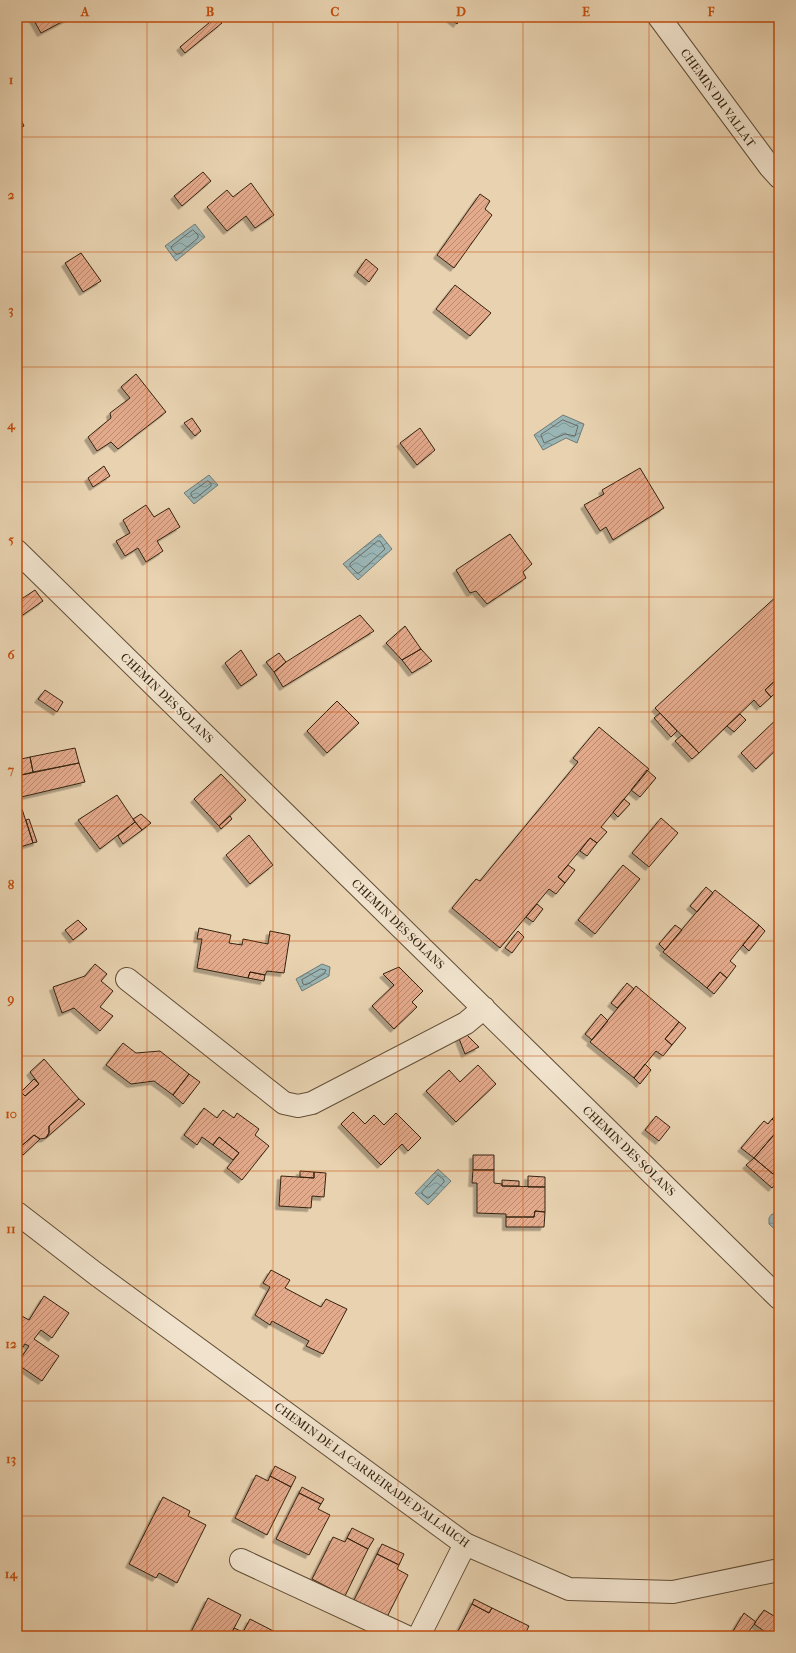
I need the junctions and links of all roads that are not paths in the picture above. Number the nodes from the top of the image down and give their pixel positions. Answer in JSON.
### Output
{"nodes":[{"id":1,"x":659,"y":17,"type":"edge"},
{"id":2,"x":779,"y":178,"type":"edge"},
{"id":3,"x":17,"y":551,"type":"edge"},
{"id":4,"x":127,"y":979,"type":"dead end"},
{"id":5,"x":484,"y":1008,"type":"junction"},
{"id":6,"x":17,"y":1213,"type":"edge"},
{"id":7,"x":779,"y":1298,"type":"edge"},
{"id":8,"x":466,"y":1544,"type":"junction"},
{"id":9,"x":241,"y":1560,"type":"dead end"},
{"id":10,"x":779,"y":1570,"type":"edge"},
{"id":11,"x":405,"y":1636,"type":"edge"},
{"id":12,"x":420,"y":1636,"type":"edge"}],
"edges":[{"from":1,"to":2,"type":"street","name":"CHEMIN DU VALLAT"},
{"from":3,"to":5,"type":"street","name":"CHEMIN DES SOLANS"},
{"from":4,"to":5,"type":"street"},
{"from":5,"to":7,"type":"street","name":"CHEMIN DES SOLANS"},
{"from":6,"to":8,"type":"street","name":"CHEMIN DE LA CARREIRADE D'ALLAUCH"},
{"from":8,"to":10,"type":"street","name":"CHEMIN DE LA CARREIRADE D'ALLAUCH"},
{"from":8,"to":12,"type":"street"},
{"from":9,"to":11,"type":"street"}]}
